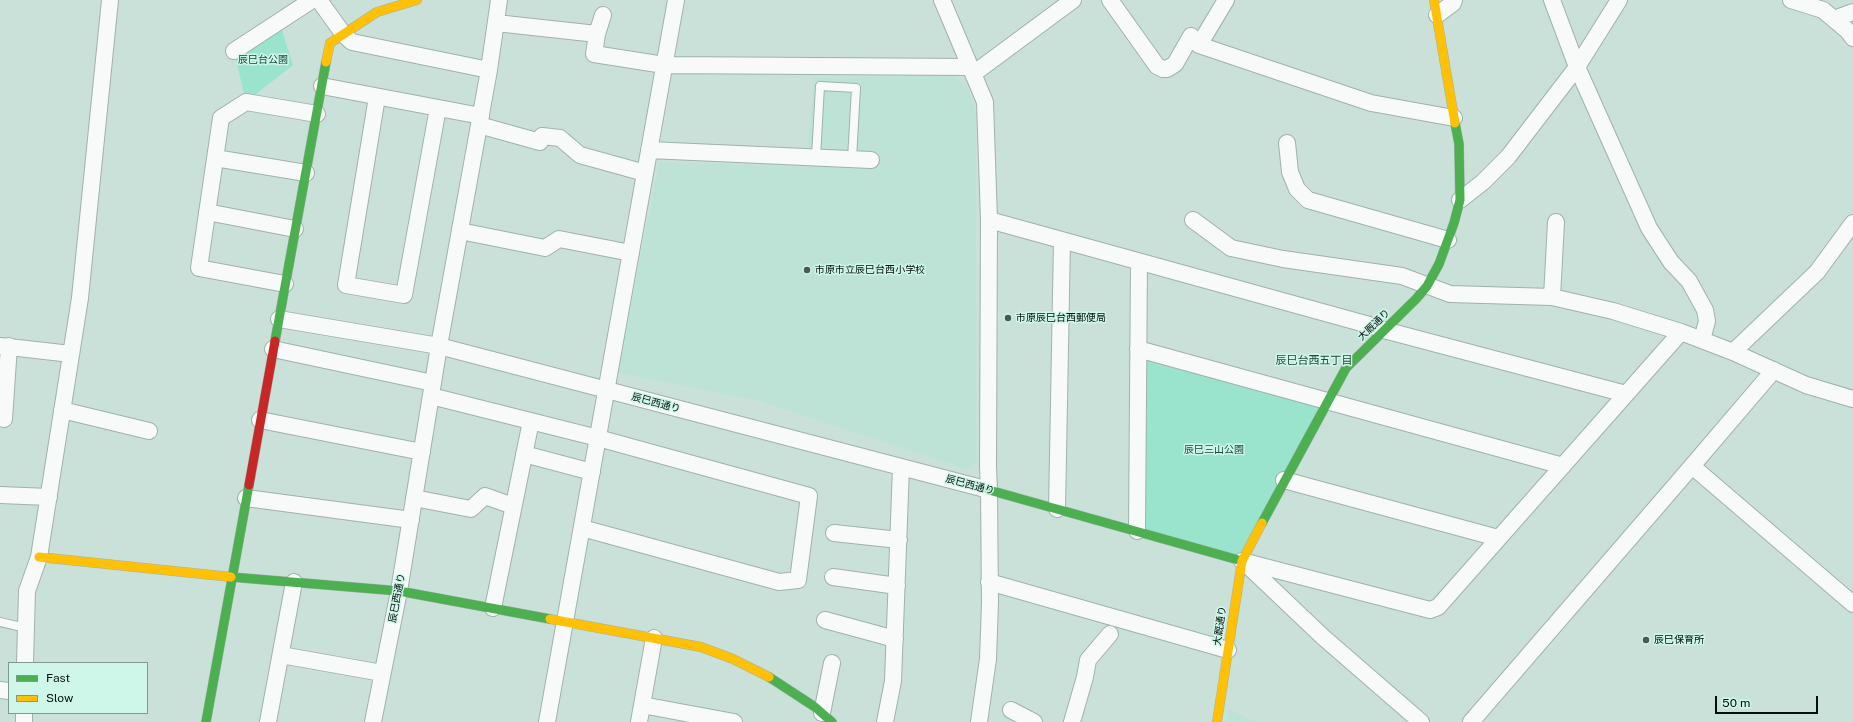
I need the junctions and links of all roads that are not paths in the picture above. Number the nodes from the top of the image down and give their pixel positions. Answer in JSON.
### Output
{"nodes":[{"id":1,"x":110,"y":0,"type":"edge"},
{"id":2,"x":312,"y":0,"type":"edge"},
{"id":3,"x":319,"y":0,"type":"edge"},
{"id":4,"x":417,"y":0,"type":"edge"},
{"id":5,"x":499,"y":0,"type":"edge"},
{"id":6,"x":676,"y":0,"type":"edge"},
{"id":7,"x":942,"y":0,"type":"edge"},
{"id":8,"x":1073,"y":0,"type":"edge"},
{"id":9,"x":1110,"y":0,"type":"edge"},
{"id":10,"x":1226,"y":0,"type":"edge"},
{"id":11,"x":1454,"y":0,"type":"edge"},
{"id":12,"x":1552,"y":0,"type":"edge"},
{"id":13,"x":1618,"y":0,"type":"edge"},
{"id":14,"x":1791,"y":0,"type":"edge"},
{"id":15,"x":1435,"y":8,"type":"edge"},
{"id":16,"x":1853,"y":12,"type":"edge"},
{"id":17,"x":603,"y":16,"type":"dead end"},
{"id":18,"x":1834,"y":19,"type":"junction"},
{"id":19,"x":496,"y":23,"type":"junction"},
{"id":20,"x":344,"y":34,"type":"junction"},
{"id":21,"x":597,"y":34,"type":"junction"},
{"id":22,"x":1191,"y":36,"type":"dead end"},
{"id":23,"x":1853,"y":38,"type":"edge"},
{"id":24,"x":234,"y":51,"type":"dead end"},
{"id":25,"x":664,"y":65,"type":"junction"},
{"id":26,"x":1577,"y":67,"type":"junction"},
{"id":27,"x":489,"y":70,"type":"junction"},
{"id":28,"x":972,"y":71,"type":"junction"},
{"id":29,"x":322,"y":86,"type":"junction"},
{"id":30,"x":377,"y":97,"type":"junction"},
{"id":31,"x":438,"y":108,"type":"junction"},
{"id":32,"x":317,"y":114,"type":"junction"},
{"id":33,"x":1454,"y":118,"type":"junction"},
{"id":34,"x":480,"y":121,"type":"junction"},
{"id":35,"x":1287,"y":143,"type":"dead end"},
{"id":36,"x":649,"y":150,"type":"junction"},
{"id":37,"x":215,"y":158,"type":"junction"},
{"id":38,"x":816,"y":158,"type":"junction"},
{"id":39,"x":852,"y":159,"type":"junction"},
{"id":40,"x":871,"y":160,"type":"dead end"},
{"id":41,"x":306,"y":173,"type":"junction"},
{"id":42,"x":645,"y":173,"type":"junction"},
{"id":43,"x":1460,"y":200,"type":"junction"},
{"id":44,"x":207,"y":212,"type":"junction"},
{"id":45,"x":989,"y":220,"type":"junction"},
{"id":46,"x":1193,"y":220,"type":"dead end"},
{"id":47,"x":1556,"y":222,"type":"dead end"},
{"id":48,"x":1853,"y":223,"type":"edge"},
{"id":49,"x":295,"y":229,"type":"junction"},
{"id":50,"x":460,"y":231,"type":"junction"},
{"id":51,"x":1448,"y":240,"type":"junction"},
{"id":52,"x":1062,"y":241,"type":"junction"},
{"id":53,"x":631,"y":253,"type":"junction"},
{"id":54,"x":1139,"y":262,"type":"junction"},
{"id":55,"x":285,"y":284,"type":"junction"},
{"id":56,"x":1427,"y":286,"type":"junction"},
{"id":57,"x":1552,"y":297,"type":"junction"},
{"id":58,"x":278,"y":319,"type":"junction"},
{"id":59,"x":1384,"y":330,"type":"junction"},
{"id":60,"x":1681,"y":332,"type":"junction"},
{"id":61,"x":1702,"y":340,"type":"junction"},
{"id":62,"x":4,"y":346,"type":"edge"},
{"id":63,"x":439,"y":346,"type":"junction"},
{"id":64,"x":273,"y":349,"type":"junction"},
{"id":65,"x":1138,"y":349,"type":"junction"},
{"id":66,"x":1734,"y":352,"type":"junction"},
{"id":67,"x":71,"y":354,"type":"junction"},
{"id":68,"x":1774,"y":370,"type":"junction"},
{"id":69,"x":432,"y":389,"type":"junction"},
{"id":70,"x":606,"y":390,"type":"junction"},
{"id":71,"x":1626,"y":394,"type":"junction"},
{"id":72,"x":1853,"y":399,"type":"edge"},
{"id":73,"x":1327,"y":401,"type":"junction"},
{"id":74,"x":62,"y":410,"type":"junction"},
{"id":75,"x":4,"y":420,"type":"dead end"},
{"id":76,"x":260,"y":420,"type":"junction"},
{"id":77,"x":530,"y":421,"type":"junction"},
{"id":78,"x":149,"y":431,"type":"dead end"},
{"id":79,"x":598,"y":438,"type":"junction"},
{"id":80,"x":422,"y":452,"type":"junction"},
{"id":81,"x":524,"y":454,"type":"junction"},
{"id":82,"x":1562,"y":466,"type":"junction"},
{"id":83,"x":1692,"y":466,"type":"junction"},
{"id":84,"x":901,"y":467,"type":"junction"},
{"id":85,"x":592,"y":472,"type":"junction"},
{"id":86,"x":1284,"y":480,"type":"junction"},
{"id":87,"x":989,"y":490,"type":"junction"},
{"id":88,"x":0,"y":495,"type":"edge"},
{"id":89,"x":49,"y":497,"type":"junction"},
{"id":90,"x":246,"y":498,"type":"junction"},
{"id":91,"x":414,"y":498,"type":"junction"},
{"id":92,"x":513,"y":506,"type":"junction"},
{"id":93,"x":1057,"y":510,"type":"junction"},
{"id":94,"x":410,"y":520,"type":"junction"},
{"id":95,"x":582,"y":528,"type":"junction"},
{"id":96,"x":1137,"y":532,"type":"junction"},
{"id":97,"x":834,"y":533,"type":"dead end"},
{"id":98,"x":1498,"y":538,"type":"junction"},
{"id":99,"x":899,"y":540,"type":"junction"},
{"id":100,"x":39,"y":557,"type":"junction"},
{"id":101,"x":1242,"y":561,"type":"junction"},
{"id":102,"x":232,"y":577,"type":"junction"},
{"id":103,"x":832,"y":577,"type":"dead end"},
{"id":104,"x":294,"y":582,"type":"junction"},
{"id":105,"x":989,"y":582,"type":"junction"},
{"id":106,"x":897,"y":586,"type":"junction"},
{"id":107,"x":399,"y":592,"type":"junction"},
{"id":108,"x":1853,"y":604,"type":"edge"},
{"id":109,"x":493,"y":608,"type":"junction"},
{"id":110,"x":825,"y":620,"type":"dead end"},
{"id":111,"x":0,"y":622,"type":"edge"},
{"id":112,"x":565,"y":622,"type":"junction"},
{"id":113,"x":26,"y":628,"type":"junction"},
{"id":114,"x":1110,"y":634,"type":"dead end"},
{"id":115,"x":654,"y":638,"type":"junction"},
{"id":116,"x":895,"y":639,"type":"junction"},
{"id":117,"x":1228,"y":650,"type":"junction"},
{"id":118,"x":281,"y":655,"type":"junction"},
{"id":119,"x":24,"y":662,"type":"edge"},
{"id":120,"x":832,"y":663,"type":"dead end"},
{"id":121,"x":382,"y":674,"type":"junction"},
{"id":122,"x":642,"y":705,"type":"junction"},
{"id":123,"x":1011,"y":710,"type":"dead end"},
{"id":124,"x":827,"y":717,"type":"edge"},
{"id":125,"x":206,"y":722,"type":"edge"},
{"id":126,"x":268,"y":722,"type":"edge"},
{"id":127,"x":373,"y":722,"type":"edge"},
{"id":128,"x":547,"y":722,"type":"edge"},
{"id":129,"x":639,"y":722,"type":"edge"},
{"id":130,"x":734,"y":722,"type":"edge"},
{"id":131,"x":886,"y":722,"type":"edge"},
{"id":132,"x":979,"y":722,"type":"edge"},
{"id":133,"x":1034,"y":722,"type":"edge"},
{"id":134,"x":1072,"y":722,"type":"edge"},
{"id":135,"x":1217,"y":722,"type":"edge"},
{"id":136,"x":1421,"y":722,"type":"edge"},
{"id":137,"x":1471,"y":722,"type":"edge"}],
"edges":[{"from":1,"to":67,"type":"street"},
{"from":2,"to":24,"type":"street"},
{"from":3,"to":20,"type":"street"},
{"from":4,"to":20,"type":"street"},
{"from":5,"to":19,"type":"street"},
{"from":6,"to":25,"type":"street"},
{"from":7,"to":28,"type":"street"},
{"from":8,"to":28,"type":"street"},
{"from":9,"to":22,"type":"street"},
{"from":10,"to":33,"type":"street"},
{"from":11,"to":15,"type":"street"},
{"from":12,"to":26,"type":"street"},
{"from":13,"to":26,"type":"street"},
{"from":14,"to":18,"type":"street"},
{"from":15,"to":33,"type":"street","name":"大厩通り"},
{"from":16,"to":18,"type":"street"},
{"from":17,"to":21,"type":"street"},
{"from":18,"to":23,"type":"street"},
{"from":19,"to":21,"type":"street"},
{"from":19,"to":27,"type":"street"},
{"from":20,"to":27,"type":"street"},
{"from":20,"to":29,"type":"street"},
{"from":21,"to":25,"type":"street"},
{"from":25,"to":28,"type":"street"},
{"from":25,"to":36,"type":"street"},
{"from":26,"to":43,"type":"street"},
{"from":26,"to":61,"type":"street"},
{"from":27,"to":34,"type":"street"},
{"from":28,"to":45,"type":"street"},
{"from":29,"to":30,"type":"street"},
{"from":29,"to":32,"type":"street"},
{"from":30,"to":31,"type":"street"},
{"from":30,"to":31,"type":"street"},
{"from":31,"to":34,"type":"street"},
{"from":32,"to":37,"type":"street"},
{"from":32,"to":41,"type":"street"},
{"from":33,"to":43,"type":"street","name":"大厩通り"},
{"from":34,"to":42,"type":"street"},
{"from":34,"to":50,"type":"street"},
{"from":35,"to":51,"type":"street"},
{"from":36,"to":38,"type":"street"},
{"from":36,"to":42,"type":"street"},
{"from":37,"to":41,"type":"street"},
{"from":37,"to":44,"type":"street"},
{"from":38,"to":39,"type":"street"},
{"from":38,"to":39,"type":"lane"},
{"from":39,"to":40,"type":"street"},
{"from":41,"to":49,"type":"street"},
{"from":42,"to":53,"type":"street"},
{"from":43,"to":51,"type":"street","name":"大厩通り"},
{"from":44,"to":49,"type":"street"},
{"from":44,"to":55,"type":"street"},
{"from":45,"to":52,"type":"street"},
{"from":45,"to":87,"type":"street"},
{"from":46,"to":56,"type":"street"},
{"from":47,"to":57,"type":"street"},
{"from":48,"to":66,"type":"street"},
{"from":49,"to":55,"type":"street"},
{"from":50,"to":53,"type":"street"},
{"from":50,"to":63,"type":"street"},
{"from":51,"to":56,"type":"street","name":"大厩通り"},
{"from":52,"to":54,"type":"street"},
{"from":52,"to":93,"type":"street"},
{"from":53,"to":70,"type":"street"},
{"from":54,"to":59,"type":"street"},
{"from":54,"to":65,"type":"street"},
{"from":55,"to":58,"type":"street"},
{"from":56,"to":57,"type":"street"},
{"from":56,"to":59,"type":"street","name":"大厩通り"},
{"from":57,"to":60,"type":"street"},
{"from":58,"to":63,"type":"street"},
{"from":58,"to":64,"type":"street"},
{"from":59,"to":71,"type":"street"},
{"from":59,"to":73,"type":"street","name":"大厩通り"},
{"from":60,"to":61,"type":"street"},
{"from":60,"to":71,"type":"street"},
{"from":61,"to":66,"type":"street"},
{"from":62,"to":67,"type":"street"},
{"from":62,"to":75,"type":"street"},
{"from":63,"to":69,"type":"street","name":"辰巳西通り"},
{"from":63,"to":70,"type":"street","name":"辰巳西通り"},
{"from":64,"to":69,"type":"street"},
{"from":64,"to":76,"type":"street"},
{"from":65,"to":73,"type":"street"},
{"from":65,"to":96,"type":"street"},
{"from":66,"to":68,"type":"street"},
{"from":67,"to":74,"type":"street"},
{"from":68,"to":72,"type":"street"},
{"from":68,"to":83,"type":"street"},
{"from":69,"to":77,"type":"street"},
{"from":69,"to":80,"type":"street","name":"辰巳西通り"},
{"from":70,"to":79,"type":"street"},
{"from":70,"to":84,"type":"street","name":"辰巳西通り"},
{"from":71,"to":82,"type":"street"},
{"from":73,"to":82,"type":"street"},
{"from":73,"to":86,"type":"street","name":"大厩通り"},
{"from":74,"to":78,"type":"street"},
{"from":74,"to":89,"type":"street"},
{"from":76,"to":80,"type":"street"},
{"from":76,"to":90,"type":"street"},
{"from":77,"to":79,"type":"street"},
{"from":77,"to":81,"type":"street"},
{"from":79,"to":85,"type":"street"},
{"from":79,"to":95,"type":"street"},
{"from":80,"to":91,"type":"street","name":"辰巳西通り"},
{"from":81,"to":85,"type":"street"},
{"from":81,"to":92,"type":"street"},
{"from":82,"to":98,"type":"street"},
{"from":83,"to":108,"type":"street"},
{"from":83,"to":137,"type":"street"},
{"from":84,"to":87,"type":"street","name":"辰巳西通り"},
{"from":84,"to":99,"type":"street"},
{"from":85,"to":95,"type":"street"},
{"from":86,"to":98,"type":"street"},
{"from":86,"to":101,"type":"street","name":"大厩通り"},
{"from":87,"to":93,"type":"street","name":"辰巳西通り"},
{"from":87,"to":105,"type":"street"},
{"from":88,"to":89,"type":"street"},
{"from":89,"to":100,"type":"street"},
{"from":90,"to":94,"type":"street"},
{"from":90,"to":102,"type":"street"},
{"from":91,"to":92,"type":"street"},
{"from":91,"to":94,"type":"street","name":"辰巳西通り"},
{"from":92,"to":109,"type":"street"},
{"from":93,"to":96,"type":"street","name":"辰巳西通り"},
{"from":94,"to":107,"type":"street","name":"辰巳西通り"},
{"from":95,"to":112,"type":"street"},
{"from":96,"to":101,"type":"street","name":"辰巳西通り"},
{"from":97,"to":99,"type":"street"},
{"from":98,"to":101,"type":"street"},
{"from":99,"to":106,"type":"street"},
{"from":100,"to":102,"type":"street"},
{"from":100,"to":113,"type":"street"},
{"from":101,"to":117,"type":"street","name":"大厩通り"},
{"from":101,"to":136,"type":"street"},
{"from":102,"to":104,"type":"street"},
{"from":102,"to":125,"type":"street"},
{"from":103,"to":106,"type":"street"},
{"from":104,"to":107,"type":"street"},
{"from":104,"to":118,"type":"street"},
{"from":105,"to":117,"type":"street"},
{"from":105,"to":132,"type":"street"},
{"from":106,"to":116,"type":"street"},
{"from":107,"to":109,"type":"street"},
{"from":107,"to":121,"type":"street","name":"辰巳西通り"},
{"from":109,"to":112,"type":"street"},
{"from":110,"to":116,"type":"street"},
{"from":111,"to":113,"type":"lane"},
{"from":112,"to":115,"type":"street"},
{"from":112,"to":128,"type":"street"},
{"from":113,"to":119,"type":"street"},
{"from":114,"to":134,"type":"street"},
{"from":115,"to":122,"type":"street"},
{"from":115,"to":124,"type":"street"},
{"from":116,"to":131,"type":"street"},
{"from":117,"to":135,"type":"street","name":"大厩通り"},
{"from":118,"to":121,"type":"street"},
{"from":118,"to":126,"type":"street"},
{"from":120,"to":124,"type":"street"},
{"from":121,"to":127,"type":"street","name":"辰巳西通り"},
{"from":122,"to":129,"type":"street"},
{"from":122,"to":130,"type":"street"},
{"from":123,"to":133,"type":"street"}]}
